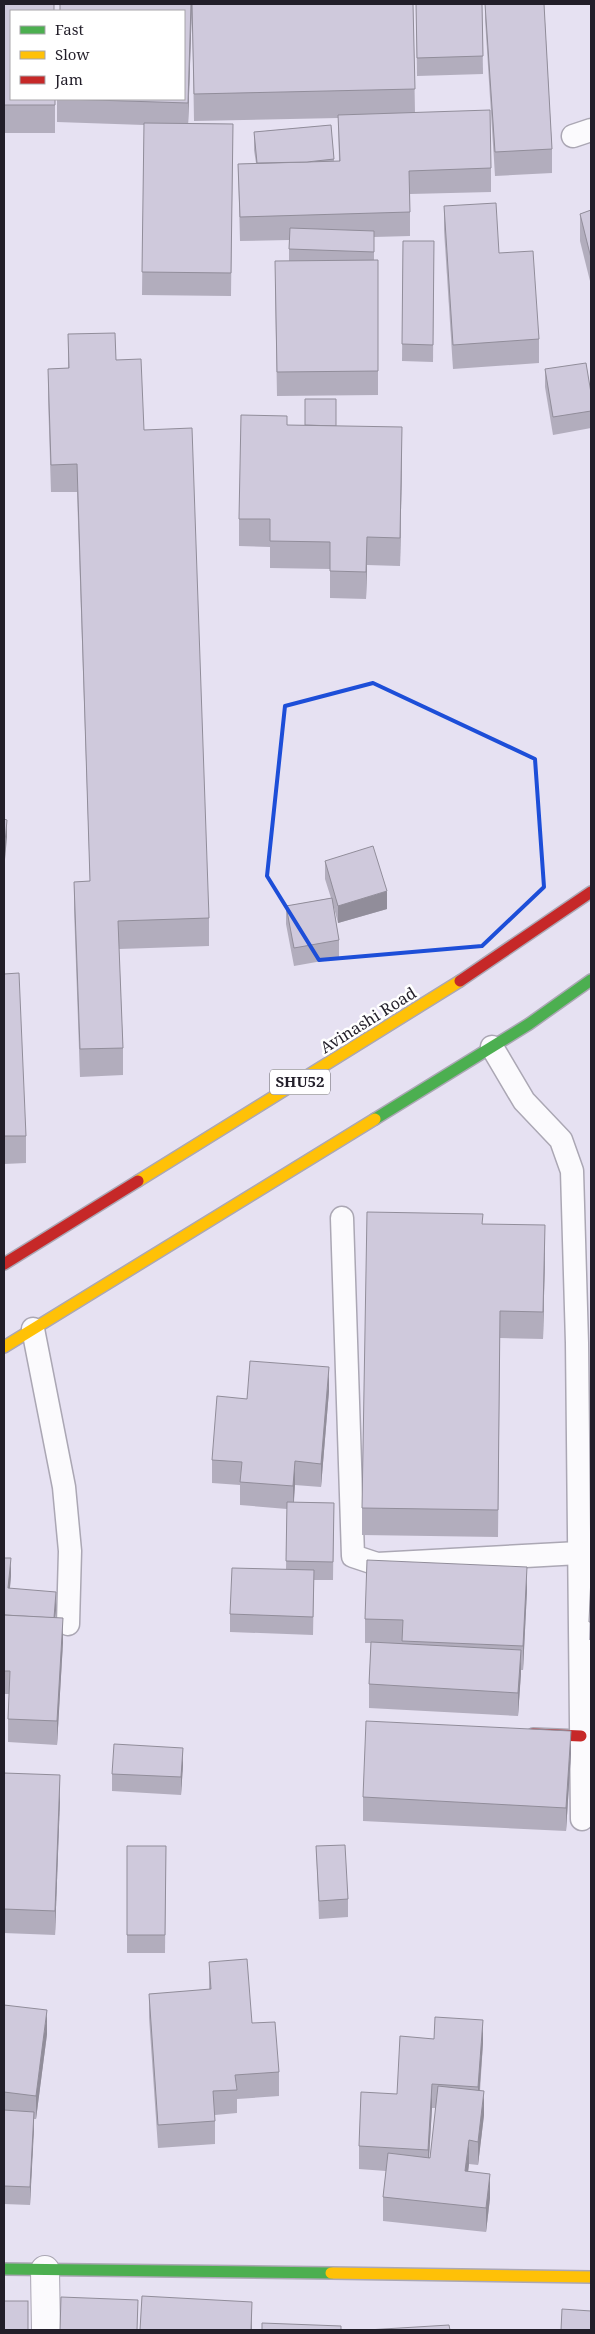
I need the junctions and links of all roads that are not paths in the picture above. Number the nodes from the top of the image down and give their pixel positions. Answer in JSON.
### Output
{"nodes":[{"id":1,"x":591,"y":892,"type":"edge"},
{"id":2,"x":591,"y":980,"type":"edge"},
{"id":3,"x":492,"y":1047,"type":"junction"},
{"id":4,"x":342,"y":1218,"type":"dead end"},
{"id":5,"x":4,"y":1264,"type":"edge"},
{"id":6,"x":33,"y":1329,"type":"junction"},
{"id":7,"x":4,"y":1347,"type":"edge"},
{"id":8,"x":579,"y":1553,"type":"junction"},
{"id":9,"x":68,"y":1624,"type":"dead end"},
{"id":10,"x":524,"y":1734,"type":"edge"},
{"id":11,"x":581,"y":1736,"type":"junction"},
{"id":12,"x":582,"y":1819,"type":"dead end"},
{"id":13,"x":4,"y":2269,"type":"edge"},
{"id":14,"x":45,"y":2270,"type":"junction"},
{"id":15,"x":591,"y":2277,"type":"edge"},
{"id":16,"x":46,"y":2330,"type":"edge"}],
"edges":[{"from":1,"to":5,"type":"main road","name":"Avinashi Road","number":"SHU52"},
{"from":2,"to":3,"type":"main road"},
{"from":3,"to":6,"type":"main road"},
{"from":3,"to":8,"type":"lane"},
{"from":4,"to":8,"type":"lane"},
{"from":6,"to":7,"type":"main road"},
{"from":6,"to":9,"type":"lane"},
{"from":8,"to":11,"type":"lane"},
{"from":10,"to":11,"type":"main road"},
{"from":11,"to":12,"type":"lane"},
{"from":13,"to":14,"type":"main road"},
{"from":14,"to":15,"type":"main road"},
{"from":14,"to":16,"type":"street"}]}
